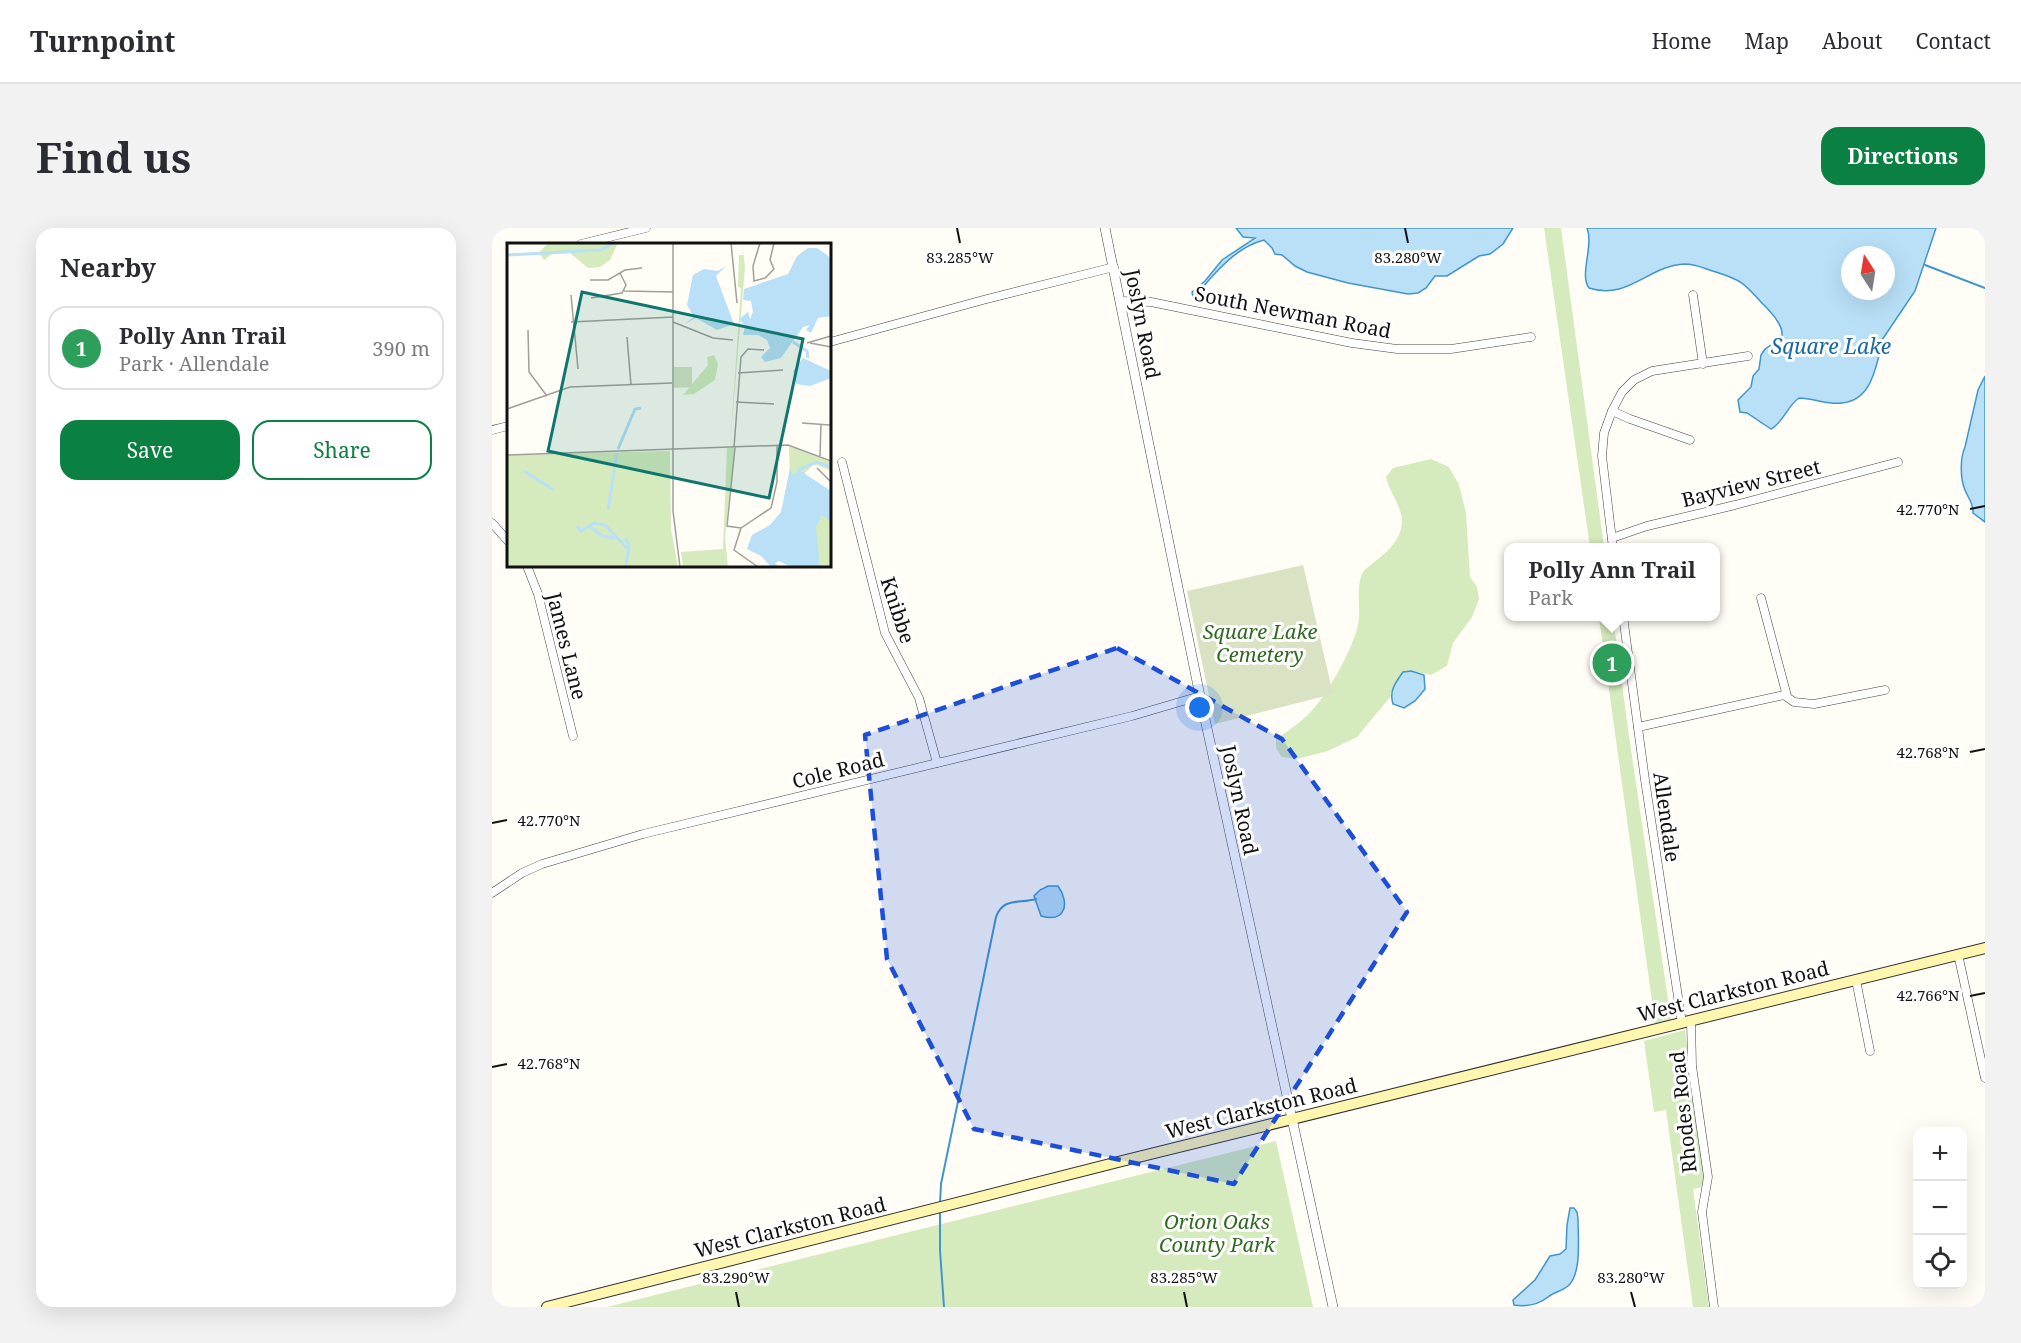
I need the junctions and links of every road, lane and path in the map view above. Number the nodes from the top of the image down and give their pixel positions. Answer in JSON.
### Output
{"nodes":[{"id":1,"x":646,"y":228,"type":"edge"},
{"id":2,"x":1105,"y":228,"type":"edge"},
{"id":3,"x":585,"y":243,"type":"edge"},
{"id":4,"x":1114,"y":267,"type":"junction"},
{"id":5,"x":1694,"y":295,"type":"dead end"},
{"id":6,"x":1121,"y":301,"type":"junction"},
{"id":7,"x":1531,"y":337,"type":"dead end"},
{"id":8,"x":831,"y":342,"type":"edge"},
{"id":9,"x":1748,"y":356,"type":"dead end"},
{"id":10,"x":1703,"y":364,"type":"junction"},
{"id":11,"x":1612,"y":411,"type":"junction"},
{"id":12,"x":507,"y":426,"type":"edge"},
{"id":13,"x":492,"y":430,"type":"edge"},
{"id":14,"x":1690,"y":440,"type":"dead end"},
{"id":15,"x":842,"y":462,"type":"dead end"},
{"id":16,"x":1898,"y":462,"type":"dead end"},
{"id":17,"x":492,"y":523,"type":"edge"},
{"id":18,"x":1612,"y":538,"type":"junction"},
{"id":19,"x":507,"y":540,"type":"edge"},
{"id":20,"x":1612,"y":543,"type":"edge"},
{"id":21,"x":527,"y":567,"type":"edge"},
{"id":22,"x":1761,"y":598,"type":"dead end"},
{"id":23,"x":1624,"y":621,"type":"edge"},
{"id":24,"x":1885,"y":690,"type":"dead end"},
{"id":25,"x":1200,"y":696,"type":"junction"},
{"id":26,"x":1787,"y":696,"type":"junction"},
{"id":27,"x":1638,"y":727,"type":"junction"},
{"id":28,"x":573,"y":736,"type":"dead end"},
{"id":29,"x":937,"y":763,"type":"junction"},
{"id":30,"x":492,"y":893,"type":"edge"},
{"id":31,"x":1985,"y":948,"type":"edge"},
{"id":32,"x":1958,"y":954,"type":"junction"},
{"id":33,"x":1856,"y":980,"type":"junction"},
{"id":34,"x":1687,"y":1021,"type":"junction"},
{"id":35,"x":1870,"y":1050,"type":"dead end"},
{"id":36,"x":1985,"y":1078,"type":"edge"},
{"id":37,"x":1291,"y":1120,"type":"junction"},
{"id":38,"x":547,"y":1307,"type":"edge"},
{"id":39,"x":1333,"y":1307,"type":"edge"},
{"id":40,"x":1714,"y":1307,"type":"edge"}],
"edges":[{"from":1,"to":3,"type":"street"},
{"from":2,"to":4,"type":"street","name":"Joslyn Road"},
{"from":4,"to":6,"type":"street","name":"Joslyn Road"},
{"from":4,"to":8,"type":"street"},
{"from":5,"to":10,"type":"street"},
{"from":6,"to":7,"type":"street","name":"South Newman Road"},
{"from":6,"to":25,"type":"street","name":"Joslyn Road"},
{"from":9,"to":10,"type":"street"},
{"from":10,"to":11,"type":"street"},
{"from":11,"to":14,"type":"street"},
{"from":11,"to":18,"type":"street"},
{"from":12,"to":13,"type":"street"},
{"from":15,"to":29,"type":"street","name":"Knibbe"},
{"from":16,"to":18,"type":"street","name":"Bayview Street"},
{"from":17,"to":19,"type":"street"},
{"from":18,"to":20,"type":"street"},
{"from":21,"to":28,"type":"street","name":"James Lane"},
{"from":22,"to":26,"type":"street"},
{"from":23,"to":27,"type":"street","name":"Allendale"},
{"from":24,"to":26,"type":"street"},
{"from":25,"to":29,"type":"street","name":"Cole Road"},
{"from":25,"to":37,"type":"street","name":"Joslyn Road"},
{"from":26,"to":27,"type":"street"},
{"from":27,"to":34,"type":"street","name":"Allendale"},
{"from":29,"to":30,"type":"street","name":"Cole Road"},
{"from":31,"to":32,"type":"main road","name":"West Clarkston Road"},
{"from":32,"to":33,"type":"main road","name":"West Clarkston Road"},
{"from":32,"to":36,"type":"street"},
{"from":33,"to":34,"type":"main road","name":"West Clarkston Road"},
{"from":33,"to":35,"type":"street"},
{"from":34,"to":37,"type":"main road","name":"West Clarkston Road"},
{"from":34,"to":40,"type":"street","name":"Rhodes Road"},
{"from":37,"to":38,"type":"main road","name":"West Clarkston Road"},
{"from":37,"to":39,"type":"street","name":"Joslyn Road"}]}
